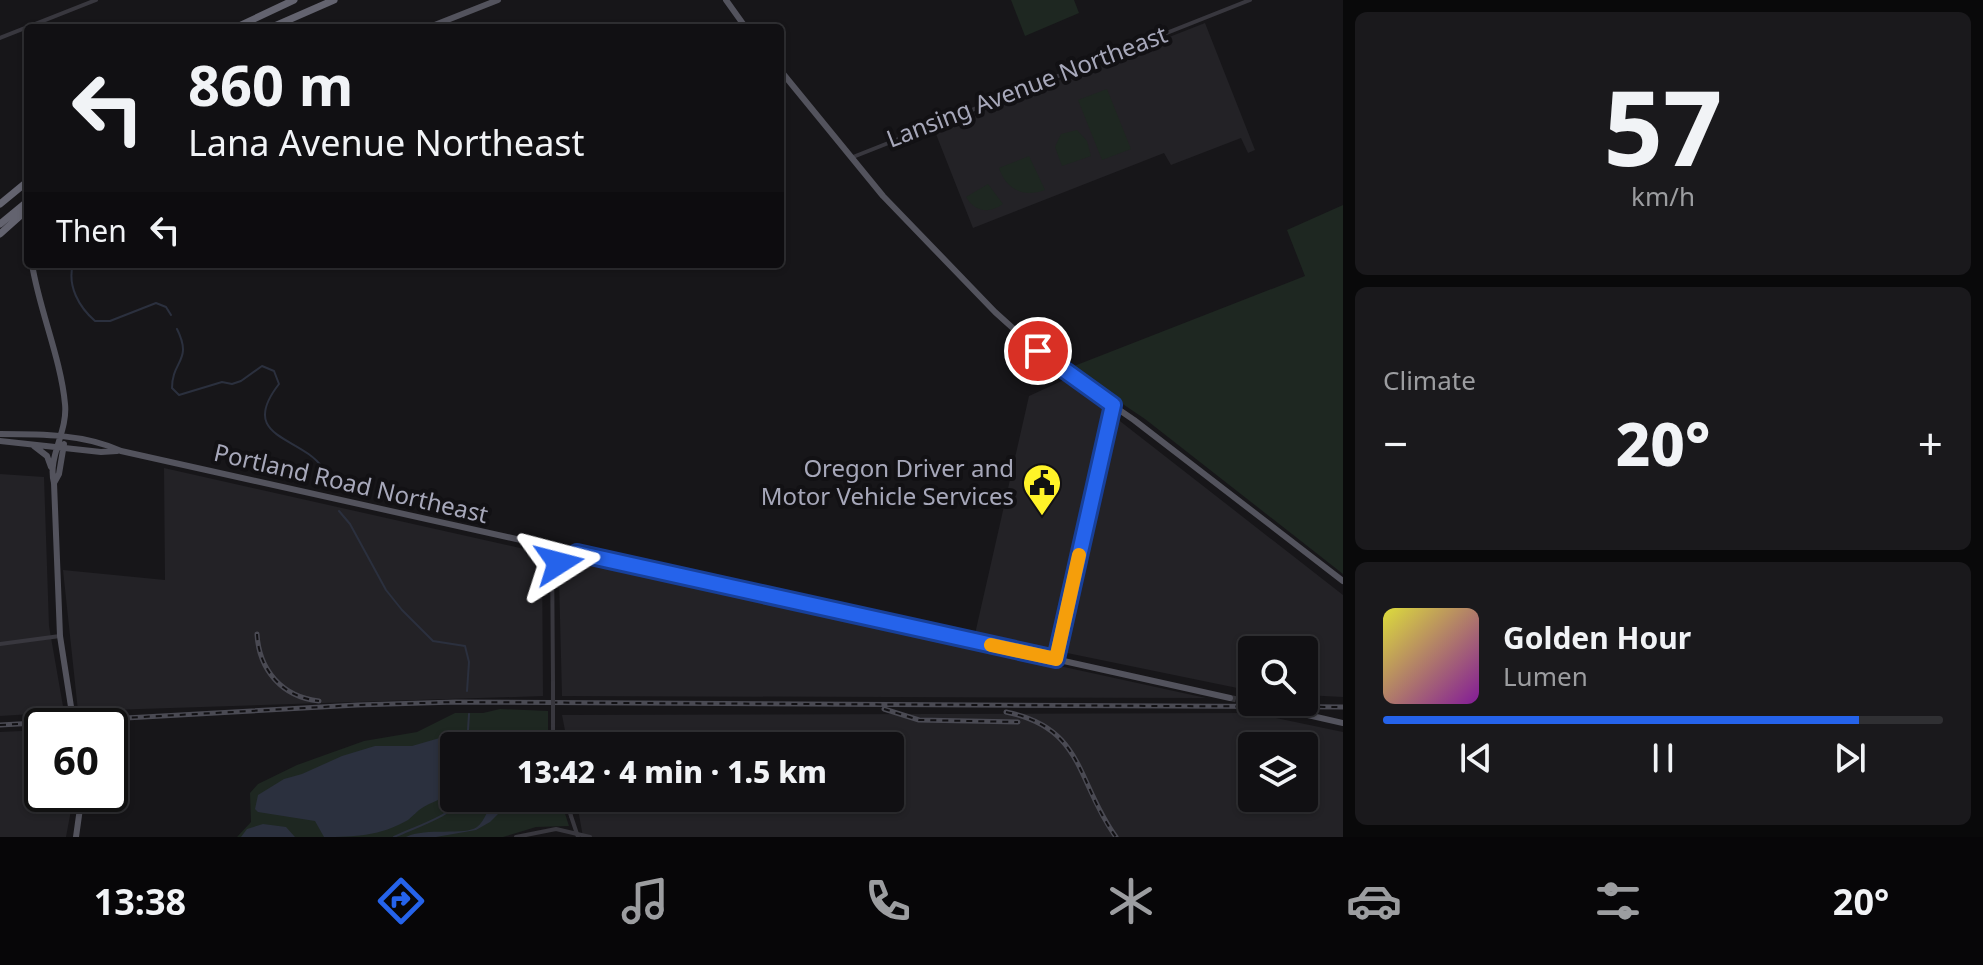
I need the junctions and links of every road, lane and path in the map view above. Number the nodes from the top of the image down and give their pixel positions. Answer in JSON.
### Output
{"nodes":[{"id":1,"x":96,"y":0,"type":"edge"},
{"id":2,"x":294,"y":0,"type":"edge"},
{"id":3,"x":334,"y":0,"type":"edge"},
{"id":4,"x":498,"y":0,"type":"edge"},
{"id":5,"x":726,"y":0,"type":"edge"},
{"id":6,"x":1250,"y":0,"type":"edge"},
{"id":7,"x":35,"y":24,"type":"edge"},
{"id":8,"x":243,"y":24,"type":"edge"},
{"id":9,"x":279,"y":24,"type":"edge"},
{"id":10,"x":437,"y":24,"type":"edge"},
{"id":11,"x":743,"y":24,"type":"edge"},
{"id":12,"x":24,"y":28,"type":"edge"},
{"id":13,"x":0,"y":38,"type":"edge"},
{"id":14,"x":784,"y":75,"type":"edge"},
{"id":15,"x":851,"y":159,"type":"junction"},
{"id":16,"x":24,"y":184,"type":"edge"},
{"id":17,"x":0,"y":204,"type":"edge"},
{"id":18,"x":24,"y":204,"type":"edge"},
{"id":19,"x":24,"y":213,"type":"edge"},
{"id":20,"x":0,"y":224,"type":"edge"},
{"id":21,"x":0,"y":234,"type":"edge"},
{"id":22,"x":33,"y":268,"type":"edge"},
{"id":23,"x":1113,"y":405,"type":"junction"},
{"id":24,"x":0,"y":434,"type":"edge"},
{"id":25,"x":62,"y":437,"type":"junction"},
{"id":26,"x":0,"y":441,"type":"edge"},
{"id":27,"x":31,"y":444,"type":"junction"},
{"id":28,"x":61,"y":448,"type":"junction"},
{"id":29,"x":121,"y":451,"type":"junction"},
{"id":30,"x":52,"y":470,"type":"junction"},
{"id":31,"x":54,"y":483,"type":"junction"},
{"id":32,"x":552,"y":547,"type":"junction"},
{"id":33,"x":577,"y":553,"type":"junction"},
{"id":34,"x":552,"y":575,"type":"junction"},
{"id":35,"x":1343,"y":581,"type":"edge"},
{"id":36,"x":60,"y":636,"type":"junction"},
{"id":37,"x":0,"y":644,"type":"edge"},
{"id":38,"x":1056,"y":659,"type":"junction"},
{"id":39,"x":1230,"y":698,"type":"tunnel mouth"},
{"id":40,"x":71,"y":708,"type":"edge"},
{"id":41,"x":1312,"y":716,"type":"edge"},
{"id":42,"x":1343,"y":723,"type":"edge"},
{"id":43,"x":553,"y":732,"type":"edge"},
{"id":44,"x":79,"y":812,"type":"edge"},
{"id":45,"x":570,"y":812,"type":"edge"},
{"id":46,"x":76,"y":837,"type":"edge"},
{"id":47,"x":516,"y":837,"type":"edge"},
{"id":48,"x":578,"y":837,"type":"edge"},
{"id":49,"x":590,"y":837,"type":"edge"}],
"edges":[{"from":1,"to":7,"type":"street"},
{"from":2,"to":8,"type":"highway"},
{"from":3,"to":9,"type":"highway"},
{"from":4,"to":10,"type":"main road"},
{"from":5,"to":11,"type":"main road"},
{"from":6,"to":15,"type":"street","name":"Lansing Avenue Northeast"},
{"from":12,"to":13,"type":"street"},
{"from":14,"to":15,"type":"main road"},
{"from":15,"to":23,"type":"main road"},
{"from":16,"to":17,"type":"highway"},
{"from":18,"to":20,"type":"highway"},
{"from":19,"to":21,"type":"highway"},
{"from":22,"to":25,"type":"main road"},
{"from":23,"to":35,"type":"main road"},
{"from":23,"to":38,"type":"street"},
{"from":24,"to":25,"type":"main road","name":"Portland Road Northeast"},
{"from":25,"to":28,"type":"main road"},
{"from":25,"to":29,"type":"main road","name":"Portland Road Northeast"},
{"from":26,"to":27,"type":"main road","name":"Portland Road Northeast"},
{"from":27,"to":28,"type":"main road","name":"Portland Road Northeast"},
{"from":27,"to":30,"type":"main road"},
{"from":28,"to":29,"type":"main road","name":"Portland Road Northeast"},
{"from":28,"to":30,"type":"main road"},
{"from":28,"to":31,"type":"main road"},
{"from":29,"to":32,"type":"main road","name":"Portland Road Northeast"},
{"from":30,"to":31,"type":"main road"},
{"from":31,"to":36,"type":"main road"},
{"from":32,"to":33,"type":"main road","name":"Portland Road Northeast"},
{"from":32,"to":34,"type":"street"},
{"from":33,"to":34,"type":"main road"},
{"from":33,"to":38,"type":"main road","name":"Portland Road Northeast"},
{"from":34,"to":43,"type":"street","bridge":true},
{"from":36,"to":37,"type":"street"},
{"from":36,"to":40,"type":"main road"},
{"from":38,"to":39,"type":"main road","name":"Portland Road Northeast"},
{"from":41,"to":42,"type":"main road"},
{"from":44,"to":46,"type":"main road"},
{"from":45,"to":48,"type":"street","bridge":true},
{"from":47,"to":49,"type":"street"}]}
